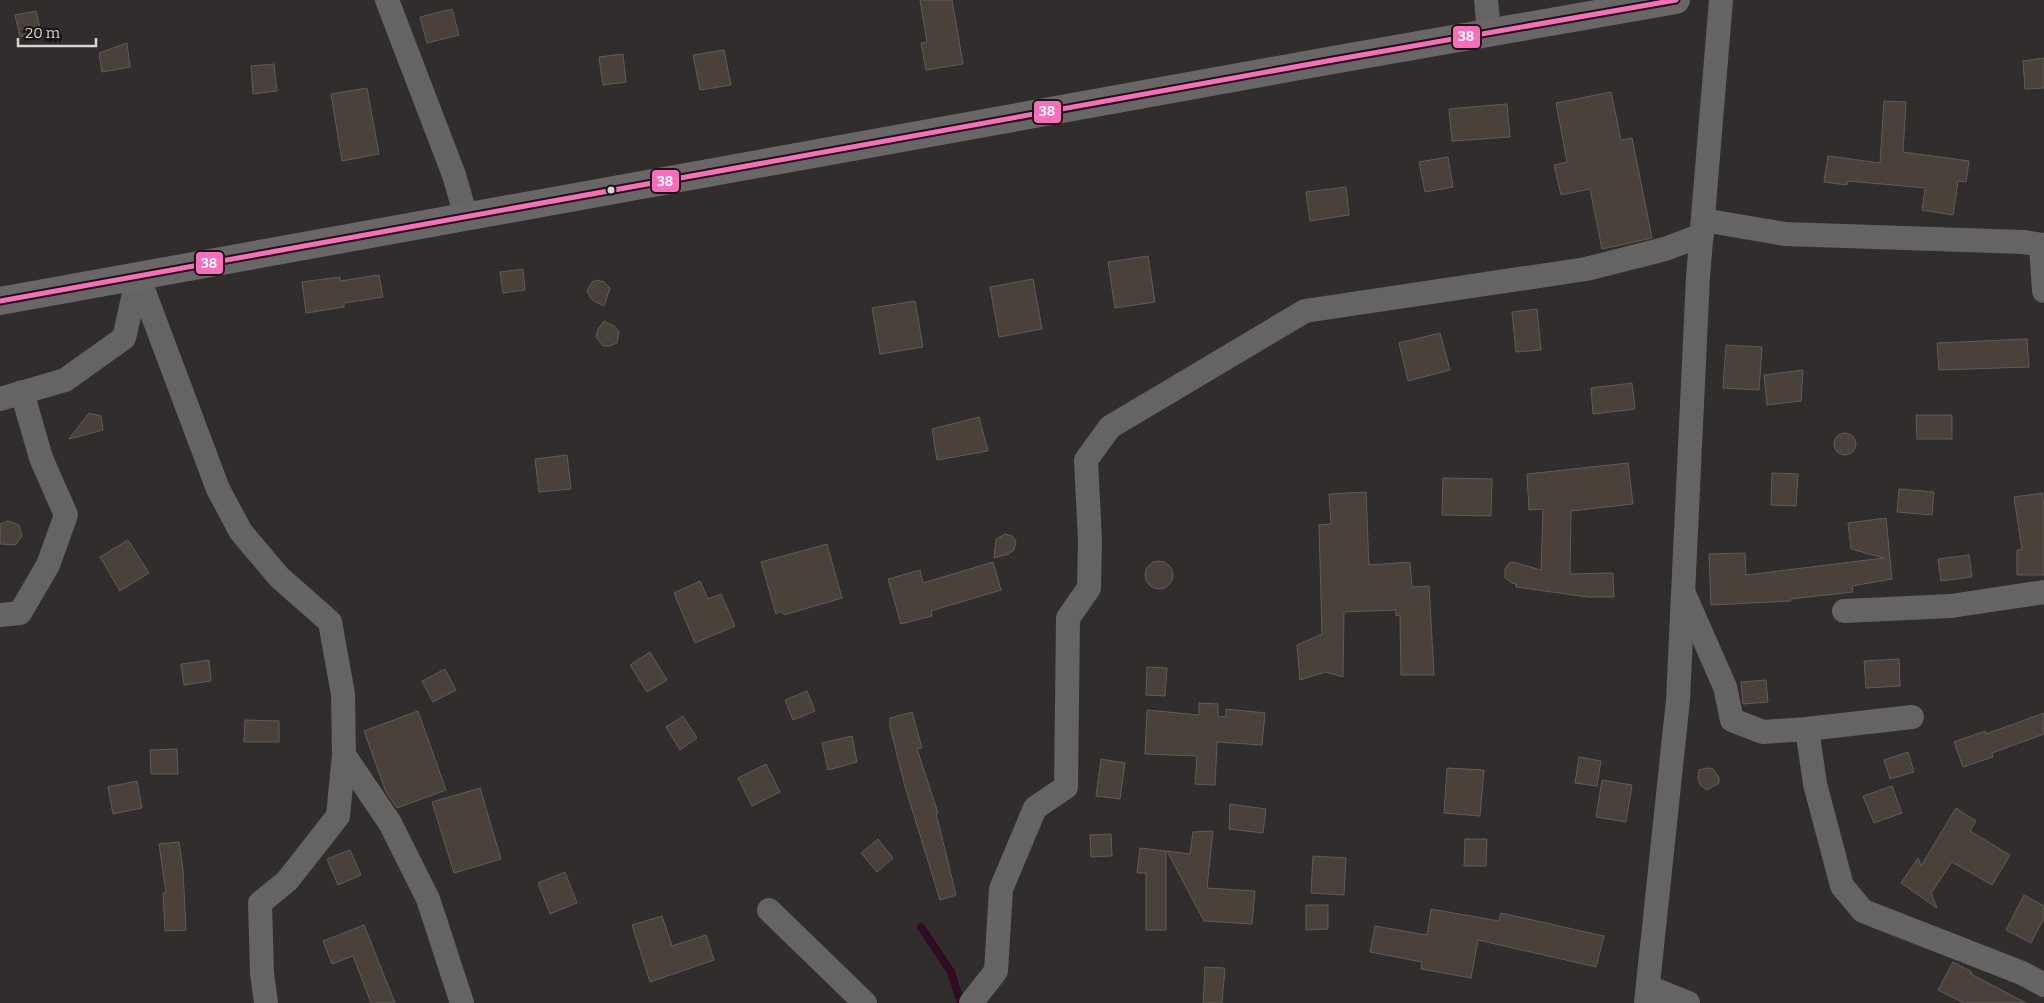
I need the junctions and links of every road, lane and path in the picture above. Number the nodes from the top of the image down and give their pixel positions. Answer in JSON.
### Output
{"nodes":[{"id":1,"x":387,"y":0,"type":"edge"},
{"id":2,"x":1486,"y":0,"type":"edge"},
{"id":3,"x":1676,"y":0,"type":"edge"},
{"id":4,"x":1721,"y":0,"type":"edge"},
{"id":5,"x":1489,"y":33,"type":"junction"},
{"id":6,"x":466,"y":217,"type":"junction"},
{"id":7,"x":1702,"y":227,"type":"junction"},
{"id":8,"x":2043,"y":245,"type":"edge"},
{"id":9,"x":138,"y":276,"type":"junction"},
{"id":10,"x":2044,"y":291,"type":"edge"},
{"id":11,"x":0,"y":301,"type":"edge"},
{"id":12,"x":11,"y":396,"type":"edge"},
{"id":13,"x":1683,"y":591,"type":"junction"},
{"id":14,"x":2044,"y":592,"type":"edge"},
{"id":15,"x":1844,"y":611,"type":"dead end"},
{"id":16,"x":0,"y":615,"type":"edge"},
{"id":17,"x":1912,"y":717,"type":"dead end"},
{"id":18,"x":1807,"y":729,"type":"junction"},
{"id":19,"x":344,"y":755,"type":"junction"},
{"id":20,"x":769,"y":910,"type":"dead end"},
{"id":21,"x":2044,"y":985,"type":"edge"},
{"id":22,"x":1647,"y":995,"type":"edge"},
{"id":23,"x":266,"y":1003,"type":"edge"},
{"id":24,"x":462,"y":1003,"type":"edge"},
{"id":25,"x":865,"y":1003,"type":"edge"},
{"id":26,"x":971,"y":1003,"type":"edge"},
{"id":27,"x":1688,"y":1003,"type":"edge"}],
"edges":[{"from":1,"to":6,"type":"street"},
{"from":2,"to":5,"type":"street"},
{"from":3,"to":5,"type":"main road"},
{"from":4,"to":7,"type":"street"},
{"from":5,"to":6,"type":"main road"},
{"from":6,"to":9,"type":"main road"},
{"from":7,"to":8,"type":"street"},
{"from":7,"to":13,"type":"street"},
{"from":7,"to":26,"type":"street"},
{"from":8,"to":10,"type":"street"},
{"from":9,"to":11,"type":"main road"},
{"from":9,"to":12,"type":"street"},
{"from":9,"to":19,"type":"street"},
{"from":12,"to":16,"type":"street"},
{"from":13,"to":18,"type":"street"},
{"from":13,"to":22,"type":"street"},
{"from":14,"to":15,"type":"street"},
{"from":17,"to":18,"type":"street"},
{"from":18,"to":21,"type":"street"},
{"from":19,"to":23,"type":"street"},
{"from":19,"to":24,"type":"street"},
{"from":20,"to":25,"type":"street"},
{"from":22,"to":27,"type":"street"}]}
